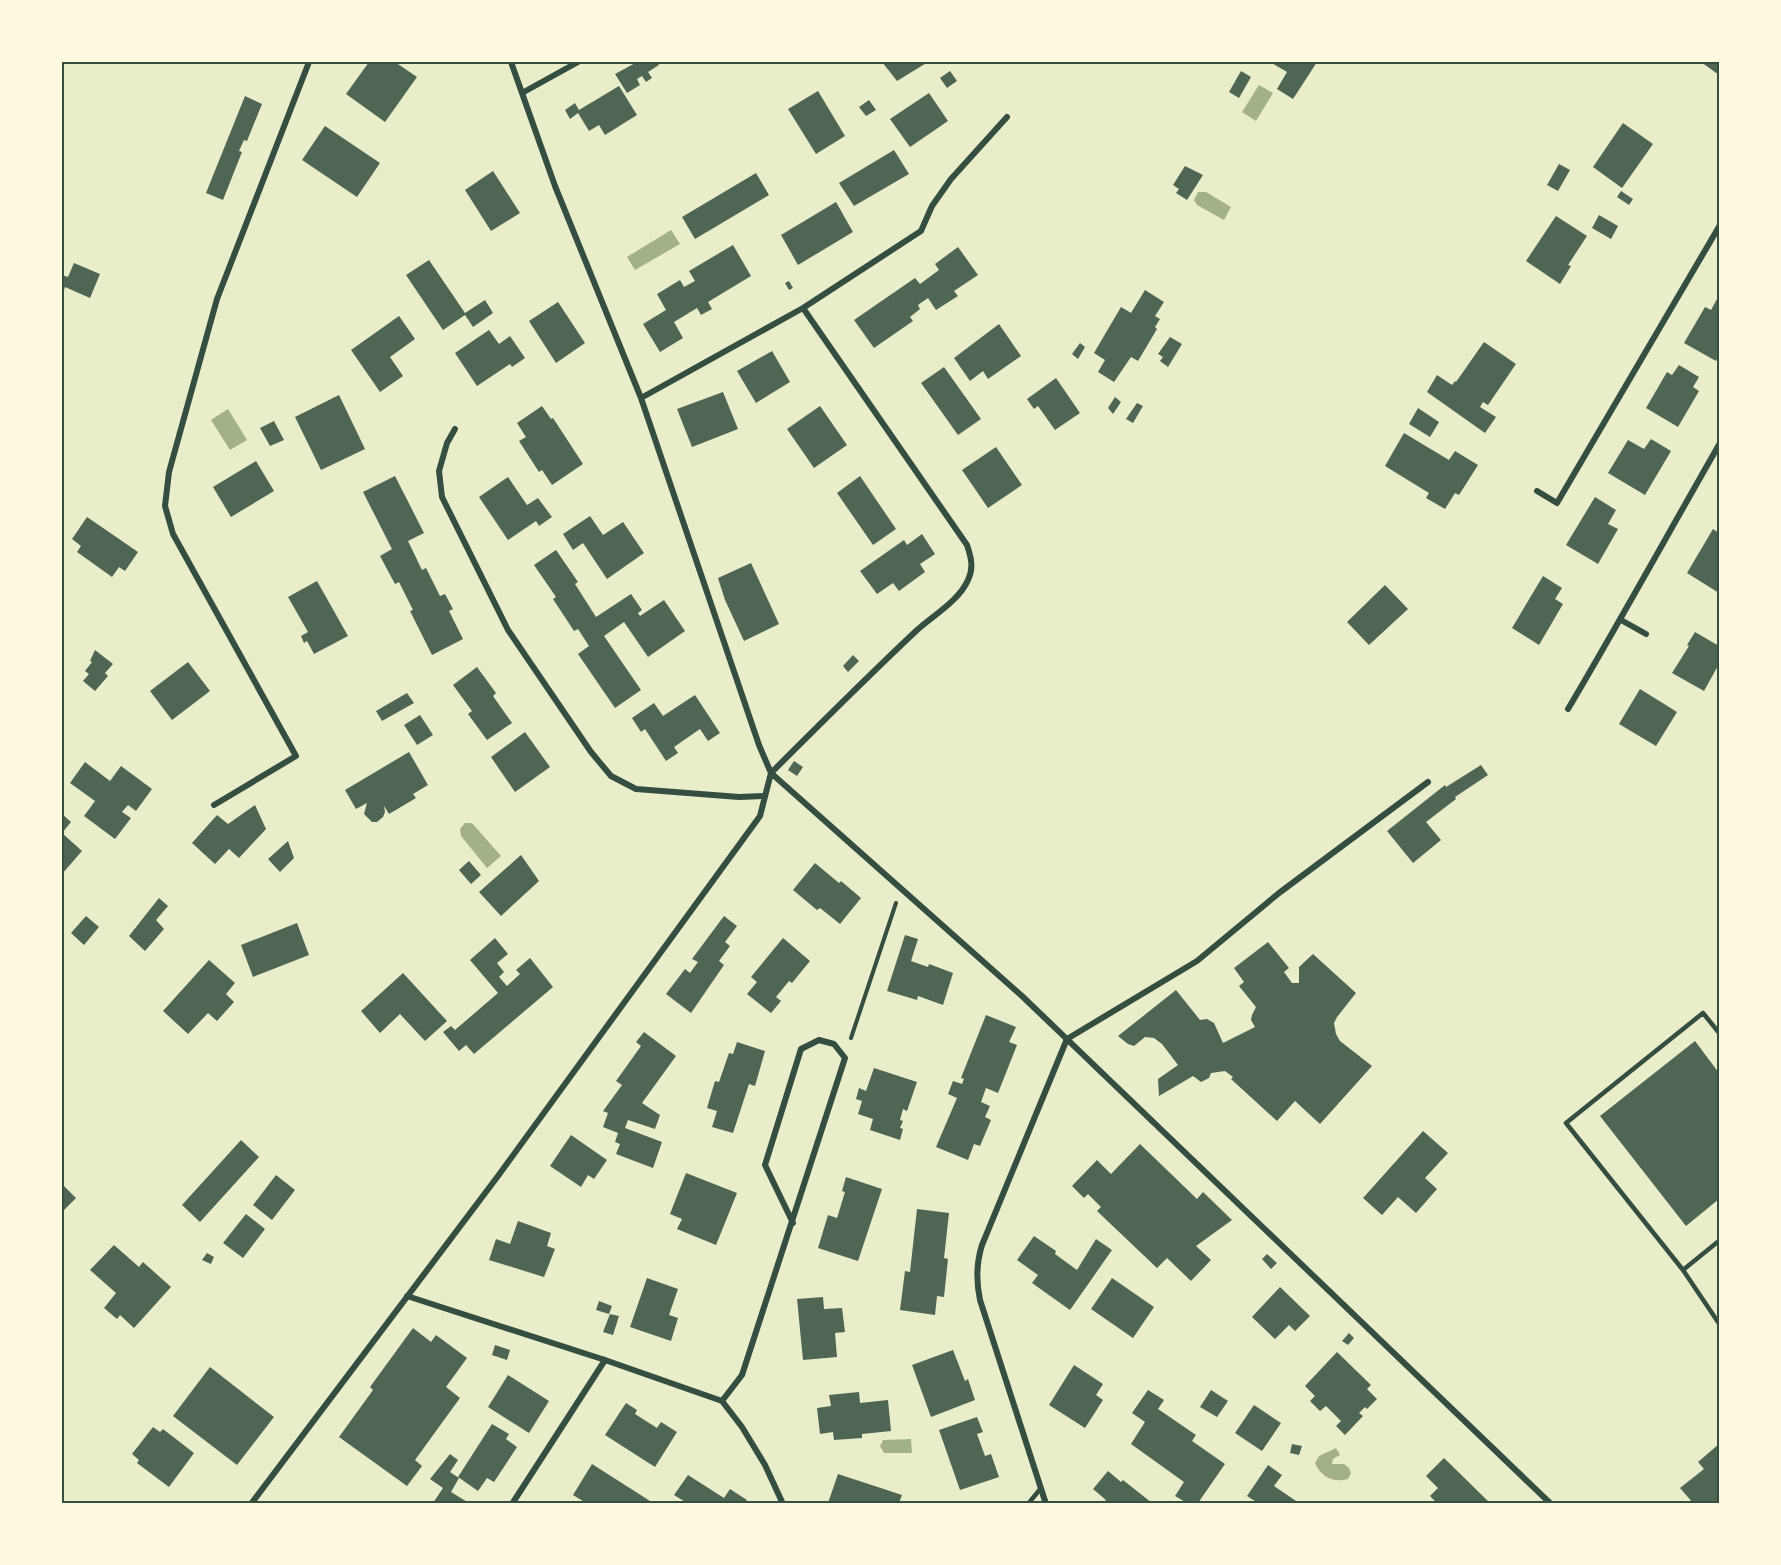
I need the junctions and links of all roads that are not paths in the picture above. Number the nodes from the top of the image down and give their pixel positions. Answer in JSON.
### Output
{"nodes":[{"id":1,"x":309,"y":62,"type":"edge"},
{"id":2,"x":511,"y":62,"type":"edge"},
{"id":3,"x":578,"y":62,"type":"edge"},
{"id":4,"x":522,"y":93,"type":"junction"},
{"id":5,"x":1007,"y":117,"type":"dead end"},
{"id":6,"x":1719,"y":225,"type":"edge"},
{"id":7,"x":803,"y":308,"type":"junction"},
{"id":8,"x":641,"y":398,"type":"junction"},
{"id":9,"x":455,"y":429,"type":"dead end"},
{"id":10,"x":1719,"y":443,"type":"edge"},
{"id":11,"x":1537,"y":491,"type":"dead end"},
{"id":12,"x":1621,"y":620,"type":"junction"},
{"id":13,"x":1646,"y":634,"type":"dead end"},
{"id":14,"x":1568,"y":709,"type":"dead end"},
{"id":15,"x":771,"y":773,"type":"junction"},
{"id":16,"x":1428,"y":782,"type":"dead end"},
{"id":17,"x":765,"y":796,"type":"junction"},
{"id":18,"x":214,"y":805,"type":"dead end"},
{"id":19,"x":1719,"y":1034,"type":"edge"},
{"id":20,"x":1067,"y":1039,"type":"junction"},
{"id":21,"x":792,"y":1223,"type":"junction"},
{"id":22,"x":1719,"y":1240,"type":"edge"},
{"id":23,"x":1683,"y":1270,"type":"junction"},
{"id":24,"x":407,"y":1296,"type":"junction"},
{"id":25,"x":1719,"y":1325,"type":"edge"},
{"id":26,"x":605,"y":1360,"type":"junction"},
{"id":27,"x":722,"y":1401,"type":"junction"},
{"id":28,"x":1041,"y":1488,"type":"junction"},
{"id":29,"x":251,"y":1503,"type":"edge"},
{"id":30,"x":512,"y":1503,"type":"edge"},
{"id":31,"x":783,"y":1503,"type":"edge"},
{"id":32,"x":1028,"y":1503,"type":"edge"},
{"id":33,"x":1046,"y":1503,"type":"edge"},
{"id":34,"x":1551,"y":1503,"type":"edge"}],
"edges":[{"from":1,"to":18,"type":"street"},
{"from":2,"to":4,"type":"street"},
{"from":3,"to":4,"type":"street"},
{"from":4,"to":8,"type":"street"},
{"from":5,"to":7,"type":"street"},
{"from":6,"to":11,"type":"street"},
{"from":7,"to":8,"type":"street"},
{"from":7,"to":15,"type":"street"},
{"from":8,"to":15,"type":"street"},
{"from":9,"to":17,"type":"street"},
{"from":10,"to":12,"type":"street"},
{"from":12,"to":13,"type":"street"},
{"from":12,"to":14,"type":"street"},
{"from":15,"to":17,"type":"street"},
{"from":15,"to":20,"type":"street"},
{"from":16,"to":20,"type":"street"},
{"from":17,"to":24,"type":"street"},
{"from":19,"to":23,"type":"lane"},
{"from":20,"to":28,"type":"street"},
{"from":20,"to":34,"type":"street"},
{"from":21,"to":21,"type":"street"},
{"from":21,"to":27,"type":"street"},
{"from":22,"to":23,"type":"lane"},
{"from":23,"to":25,"type":"lane"},
{"from":24,"to":26,"type":"street"},
{"from":24,"to":29,"type":"street"},
{"from":26,"to":27,"type":"street"},
{"from":26,"to":30,"type":"street"},
{"from":27,"to":31,"type":"street"},
{"from":28,"to":32,"type":"lane"},
{"from":28,"to":33,"type":"street"}]}
